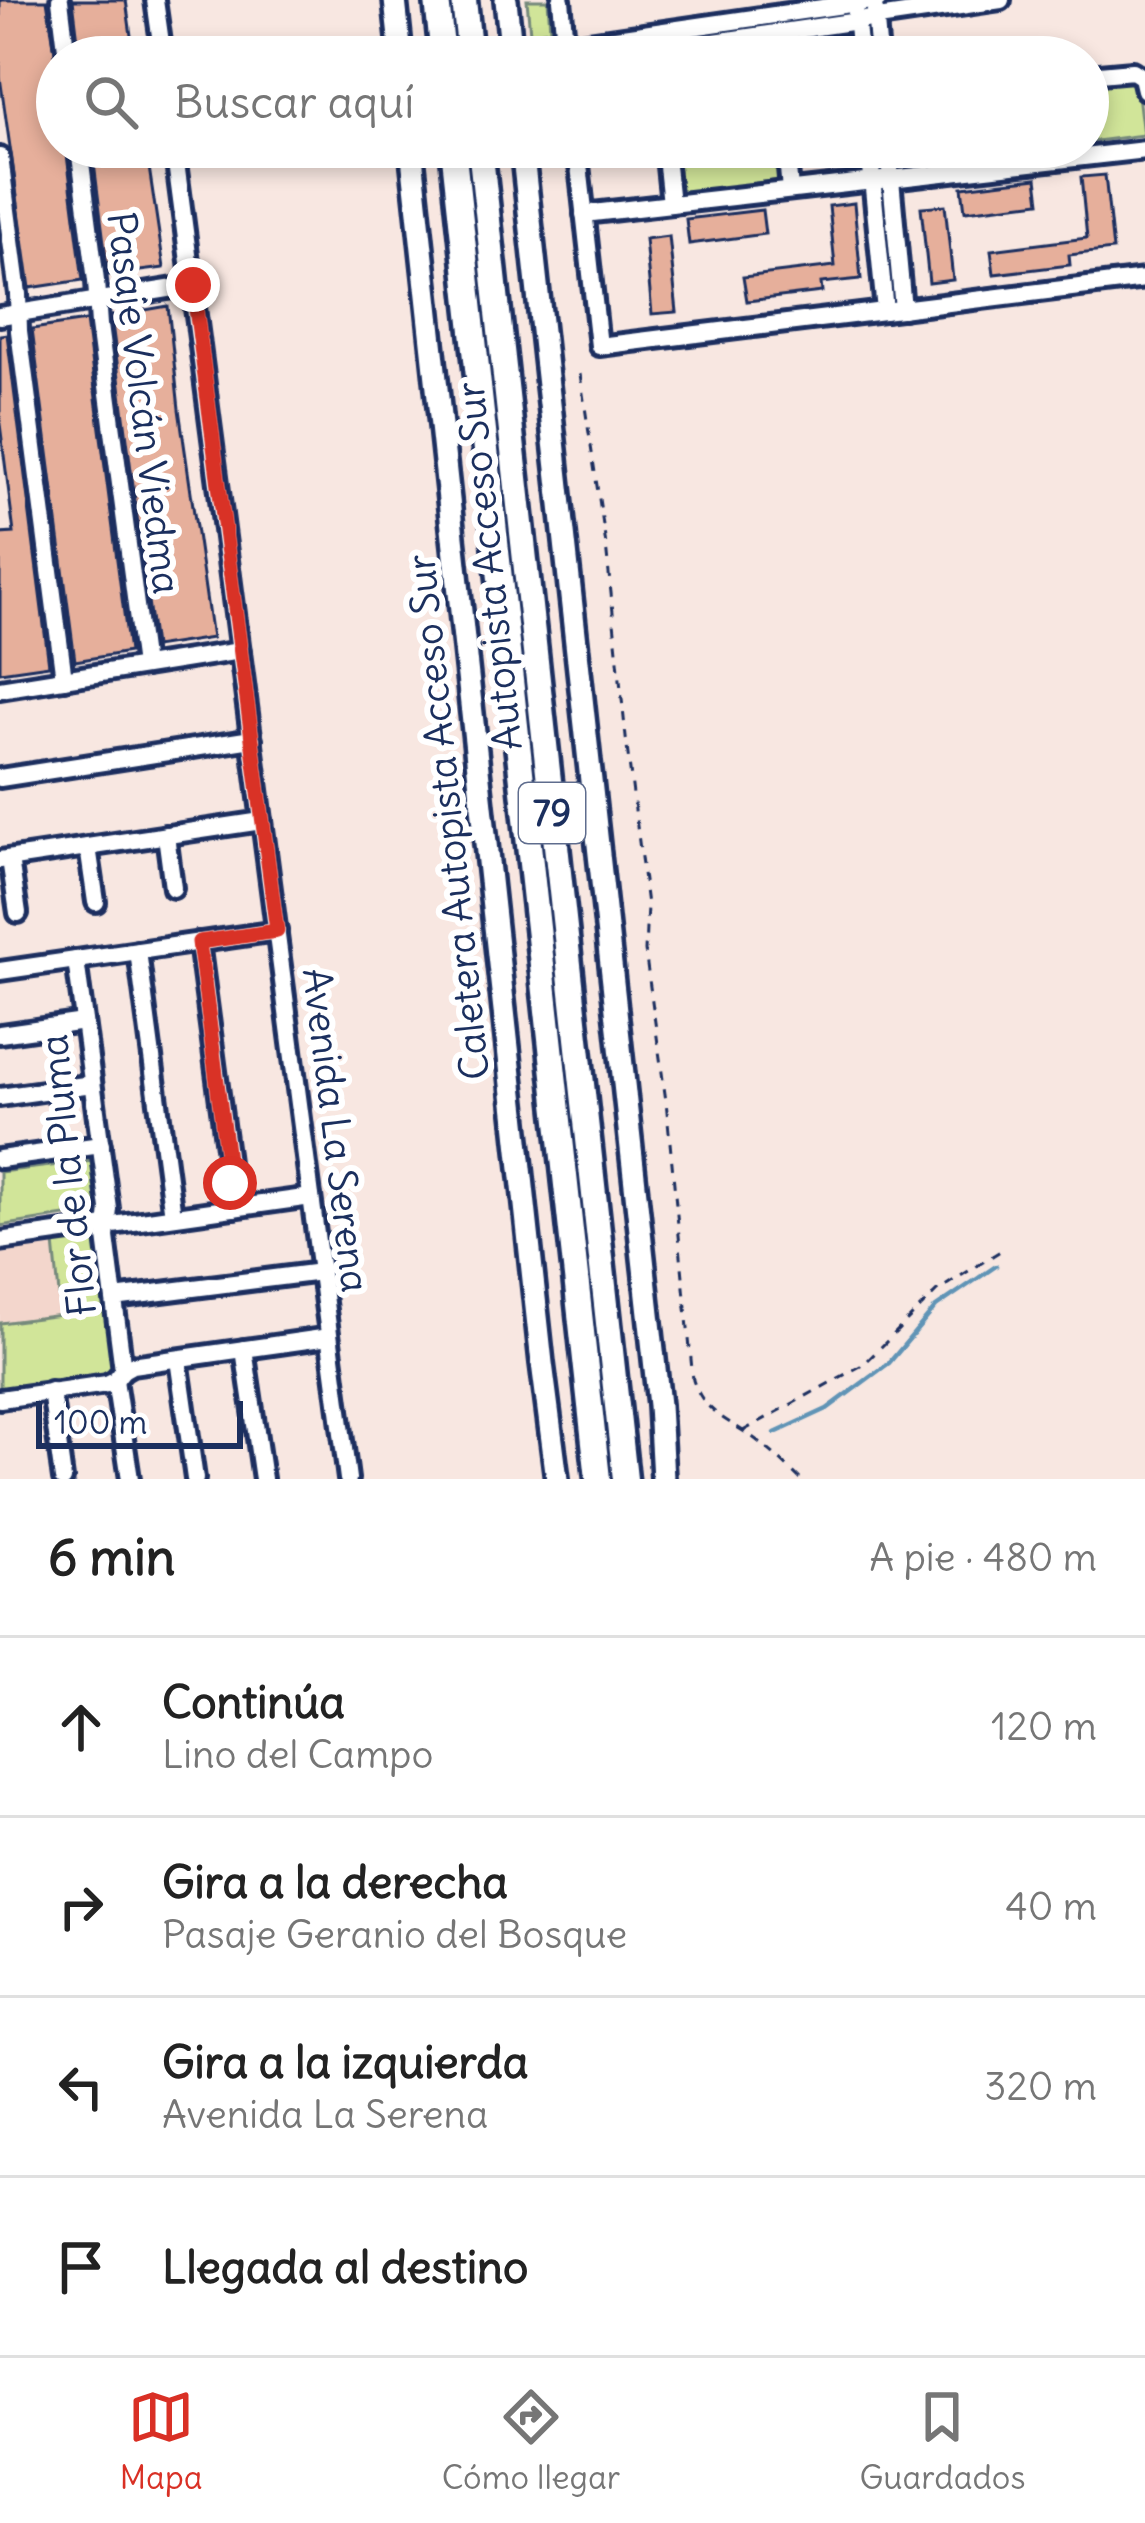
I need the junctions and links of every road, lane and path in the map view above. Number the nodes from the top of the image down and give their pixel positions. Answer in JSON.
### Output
{"nodes":[{"id":1,"x":59,"y":0,"type":"edge"},
{"id":2,"x":155,"y":0,"type":"edge"},
{"id":3,"x":395,"y":0,"type":"edge"},
{"id":4,"x":437,"y":0,"type":"edge"},
{"id":5,"x":464,"y":0,"type":"edge"},
{"id":6,"x":506,"y":0,"type":"edge"},
{"id":7,"x":561,"y":0,"type":"edge"},
{"id":8,"x":730,"y":0,"type":"edge"},
{"id":9,"x":1001,"y":0,"type":"edge"},
{"id":10,"x":867,"y":6,"type":"edge"},
{"id":11,"x":732,"y":21,"type":"junction"},
{"id":12,"x":64,"y":36,"type":"edge"},
{"id":13,"x":160,"y":36,"type":"edge"},
{"id":14,"x":399,"y":36,"type":"edge"},
{"id":15,"x":441,"y":36,"type":"edge"},
{"id":16,"x":468,"y":36,"type":"edge"},
{"id":17,"x":510,"y":36,"type":"edge"},
{"id":18,"x":565,"y":36,"type":"edge"},
{"id":19,"x":649,"y":36,"type":"edge"},
{"id":20,"x":716,"y":36,"type":"edge"},
{"id":21,"x":863,"y":36,"type":"edge"},
{"id":22,"x":874,"y":36,"type":"edge"},
{"id":23,"x":1109,"y":73,"type":"edge"},
{"id":24,"x":1145,"y":91,"type":"edge"},
{"id":25,"x":1145,"y":150,"type":"edge"},
{"id":26,"x":1109,"y":154,"type":"edge"},
{"id":27,"x":0,"y":157,"type":"edge"},
{"id":28,"x":81,"y":168,"type":"edge"},
{"id":29,"x":177,"y":168,"type":"edge"},
{"id":30,"x":413,"y":168,"type":"edge"},
{"id":31,"x":455,"y":168,"type":"edge"},
{"id":32,"x":482,"y":168,"type":"edge"},
{"id":33,"x":524,"y":168,"type":"edge"},
{"id":34,"x":579,"y":168,"type":"edge"},
{"id":35,"x":667,"y":168,"type":"edge"},
{"id":36,"x":788,"y":168,"type":"edge"},
{"id":37,"x":877,"y":168,"type":"edge"},
{"id":38,"x":884,"y":168,"type":"edge"},
{"id":39,"x":983,"y":168,"type":"edge"},
{"id":40,"x":974,"y":169,"type":"joint"},
{"id":41,"x":882,"y":180,"type":"junction"},
{"id":42,"x":790,"y":190,"type":"junction"},
{"id":43,"x":671,"y":204,"type":"junction"},
{"id":44,"x":584,"y":214,"type":"junction"},
{"id":45,"x":1145,"y":279,"type":"edge"},
{"id":46,"x":193,"y":285,"type":"junction"},
{"id":47,"x":97,"y":300,"type":"junction"},
{"id":48,"x":894,"y":310,"type":"junction"},
{"id":49,"x":9,"y":314,"type":"edge"},
{"id":50,"x":580,"y":374,"type":"dead end"},
{"id":51,"x":240,"y":651,"type":"junction"},
{"id":52,"x":144,"y":666,"type":"junction"},
{"id":53,"x":64,"y":679,"type":"junction"},
{"id":54,"x":0,"y":689,"type":"edge"},
{"id":55,"x":252,"y":739,"type":"junction"},
{"id":56,"x":0,"y":778,"type":"edge"},
{"id":57,"x":262,"y":821,"type":"junction"},
{"id":58,"x":166,"y":836,"type":"junction"},
{"id":59,"x":88,"y":847,"type":"junction"},
{"id":60,"x":5,"y":860,"type":"edge"},
{"id":61,"x":173,"y":888,"type":"dead end"},
{"id":62,"x":96,"y":902,"type":"dead end"},
{"id":63,"x":18,"y":913,"type":"dead end"},
{"id":64,"x":277,"y":931,"type":"junction"},
{"id":65,"x":199,"y":942,"type":"junction"},
{"id":66,"x":138,"y":951,"type":"junction"},
{"id":67,"x":76,"y":960,"type":"junction"},
{"id":68,"x":0,"y":971,"type":"edge"},
{"id":69,"x":84,"y":1022,"type":"junction"},
{"id":70,"x":0,"y":1034,"type":"edge"},
{"id":71,"x":92,"y":1084,"type":"junction"},
{"id":72,"x":0,"y":1097,"type":"edge"},
{"id":73,"x":100,"y":1145,"type":"junction"},
{"id":74,"x":0,"y":1160,"type":"edge"},
{"id":75,"x":311,"y":1197,"type":"junction"},
{"id":76,"x":234,"y":1208,"type":"junction"},
{"id":77,"x":173,"y":1216,"type":"junction"},
{"id":78,"x":107,"y":1226,"type":"junction"},
{"id":79,"x":0,"y":1241,"type":"edge"},
{"id":80,"x":1005,"y":1247,"type":"dead end"},
{"id":81,"x":321,"y":1271,"type":"junction"},
{"id":82,"x":114,"y":1298,"type":"junction"},
{"id":83,"x":329,"y":1336,"type":"junction"},
{"id":84,"x":244,"y":1349,"type":"junction"},
{"id":85,"x":178,"y":1359,"type":"junction"},
{"id":86,"x":119,"y":1375,"type":"junction"},
{"id":87,"x":51,"y":1391,"type":"junction"},
{"id":88,"x":0,"y":1399,"type":"edge"},
{"id":89,"x":743,"y":1431,"type":"junction"},
{"id":90,"x":63,"y":1479,"type":"edge"},
{"id":91,"x":130,"y":1479,"type":"edge"},
{"id":92,"x":195,"y":1479,"type":"edge"},
{"id":93,"x":263,"y":1479,"type":"edge"},
{"id":94,"x":348,"y":1479,"type":"edge"},
{"id":95,"x":557,"y":1479,"type":"edge"},
{"id":96,"x":598,"y":1479,"type":"edge"},
{"id":97,"x":625,"y":1479,"type":"edge"},
{"id":98,"x":663,"y":1479,"type":"edge"},
{"id":99,"x":800,"y":1479,"type":"edge"}],
"edges":[{"from":1,"to":12,"type":"street"},
{"from":2,"to":13,"type":"street"},
{"from":3,"to":14,"type":"main road"},
{"from":4,"to":15,"type":"highway"},
{"from":5,"to":16,"type":"highway"},
{"from":6,"to":17,"type":"main road"},
{"from":7,"to":18,"type":"street"},
{"from":8,"to":11,"type":"street"},
{"from":9,"to":10,"type":"street"},
{"from":10,"to":11,"type":"street"},
{"from":10,"to":20,"type":"street"},
{"from":10,"to":21,"type":"street"},
{"from":10,"to":22,"type":"street"},
{"from":11,"to":19,"type":"street"},
{"from":23,"to":24,"type":"street"},
{"from":25,"to":26,"type":"street"},
{"from":27,"to":49,"type":"street"},
{"from":28,"to":47,"type":"street","name":"Pasaje Volcán Viedma"},
{"from":29,"to":46,"type":"street","name":"Avenida La Serena"},
{"from":30,"to":95,"type":"main road","name":"Caletera Autopista Acceso Sur"},
{"from":31,"to":96,"type":"highway","name":"Autopista Acceso Sur","number":"79"},
{"from":32,"to":97,"type":"highway","name":"Autopista Acceso Sur","number":"79"},
{"from":33,"to":98,"type":"main road"},
{"from":34,"to":44,"type":"street"},
{"from":35,"to":43,"type":"street"},
{"from":36,"to":42,"type":"street"},
{"from":37,"to":41,"type":"street"},
{"from":38,"to":41,"type":"street"},
{"from":39,"to":40,"type":"street"},
{"from":40,"to":41,"type":"street"},
{"from":41,"to":42,"type":"street"},
{"from":41,"to":48,"type":"street"},
{"from":42,"to":43,"type":"street"},
{"from":43,"to":44,"type":"street"},
{"from":44,"to":48,"type":"street"},
{"from":45,"to":48,"type":"street"},
{"from":46,"to":47,"type":"street"},
{"from":46,"to":51,"type":"street","name":"Avenida La Serena"},
{"from":47,"to":49,"type":"street"},
{"from":47,"to":52,"type":"street","name":"Pasaje Volcán Viedma"},
{"from":49,"to":53,"type":"street"},
{"from":50,"to":89,"type":"path"},
{"from":51,"to":52,"type":"street"},
{"from":51,"to":55,"type":"street","name":"Avenida La Serena"},
{"from":52,"to":53,"type":"street"},
{"from":53,"to":54,"type":"street"},
{"from":55,"to":56,"type":"street"},
{"from":55,"to":57,"type":"street","name":"Avenida La Serena"},
{"from":57,"to":58,"type":"street"},
{"from":57,"to":64,"type":"street","name":"Avenida La Serena"},
{"from":58,"to":59,"type":"street"},
{"from":58,"to":61,"type":"street"},
{"from":59,"to":60,"type":"street"},
{"from":59,"to":62,"type":"street"},
{"from":60,"to":63,"type":"street"},
{"from":64,"to":65,"type":"street"},
{"from":64,"to":75,"type":"street","name":"Avenida La Serena"},
{"from":65,"to":66,"type":"street"},
{"from":65,"to":76,"type":"street"},
{"from":66,"to":67,"type":"street"},
{"from":66,"to":77,"type":"street"},
{"from":67,"to":68,"type":"street"},
{"from":67,"to":69,"type":"street","name":"Flor de la Pluma"},
{"from":69,"to":70,"type":"street"},
{"from":69,"to":71,"type":"street","name":"Flor de la Pluma"},
{"from":71,"to":72,"type":"street"},
{"from":71,"to":73,"type":"street","name":"Flor de la Pluma"},
{"from":73,"to":74,"type":"street"},
{"from":73,"to":78,"type":"street","name":"Flor de la Pluma"},
{"from":75,"to":76,"type":"street"},
{"from":75,"to":81,"type":"street","name":"Avenida La Serena"},
{"from":76,"to":77,"type":"street"},
{"from":77,"to":78,"type":"street"},
{"from":78,"to":79,"type":"street"},
{"from":78,"to":82,"type":"street","name":"Flor de la Pluma"},
{"from":80,"to":89,"type":"path"},
{"from":81,"to":82,"type":"street"},
{"from":81,"to":83,"type":"street","name":"Avenida La Serena"},
{"from":82,"to":86,"type":"street","name":"Flor de la Pluma"},
{"from":83,"to":84,"type":"street"},
{"from":83,"to":94,"type":"street","name":"Avenida La Serena"},
{"from":84,"to":85,"type":"street"},
{"from":84,"to":93,"type":"street"},
{"from":85,"to":86,"type":"street"},
{"from":85,"to":92,"type":"street"},
{"from":86,"to":87,"type":"street"},
{"from":86,"to":91,"type":"street","name":"Flor de la Pluma"},
{"from":87,"to":88,"type":"street"},
{"from":87,"to":90,"type":"street"},
{"from":89,"to":99,"type":"path"}]}
